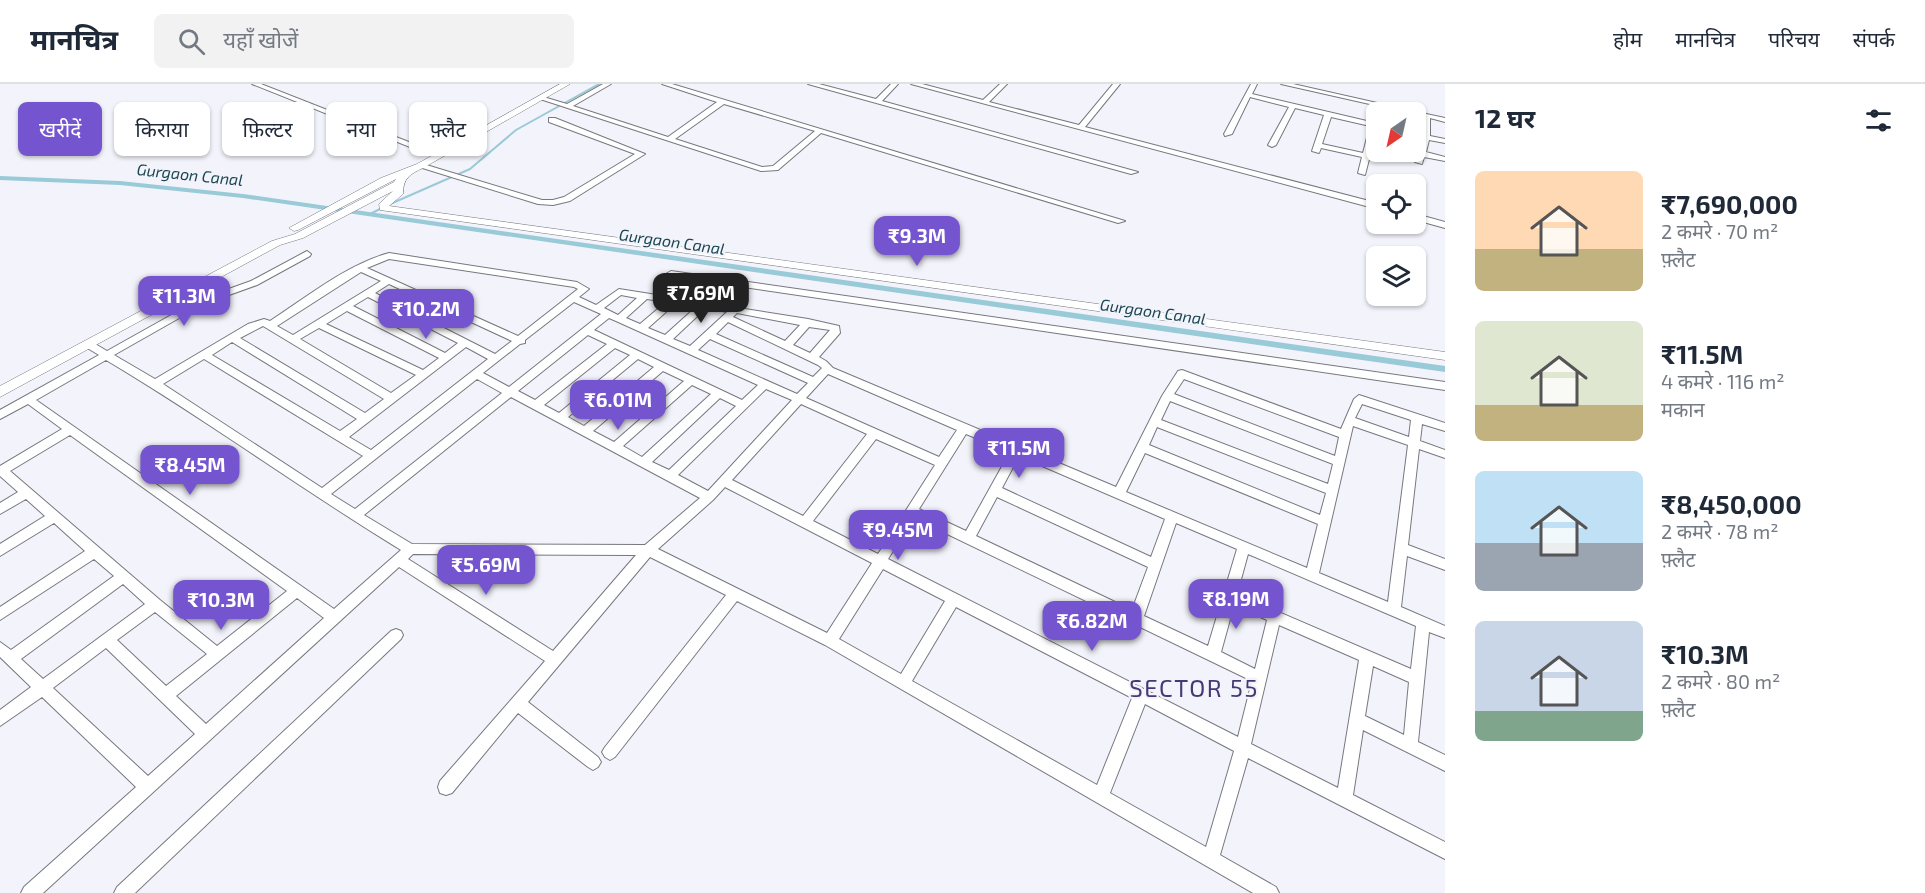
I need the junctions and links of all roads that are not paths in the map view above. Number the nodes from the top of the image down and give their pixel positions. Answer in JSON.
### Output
{"nodes":[{"id":1,"x":255,"y":84,"type":"edge"},
{"id":2,"x":566,"y":84,"type":"edge"},
{"id":3,"x":608,"y":84,"type":"edge"},
{"id":4,"x":665,"y":84,"type":"edge"},
{"id":5,"x":811,"y":84,"type":"edge"},
{"id":6,"x":895,"y":84,"type":"edge"},
{"id":7,"x":914,"y":84,"type":"edge"},
{"id":8,"x":1004,"y":84,"type":"edge"},
{"id":9,"x":1117,"y":84,"type":"edge"},
{"id":10,"x":1254,"y":84,"type":"edge"},
{"id":11,"x":1284,"y":84,"type":"edge"},
{"id":12,"x":1249,"y":95,"type":"junction"},
{"id":13,"x":540,"y":98,"type":"junction"},
{"id":14,"x":723,"y":102,"type":"junction"},
{"id":15,"x":877,"y":102,"type":"junction"},
{"id":16,"x":985,"y":102,"type":"junction"},
{"id":17,"x":562,"y":105,"type":"junction"},
{"id":18,"x":1293,"y":105,"type":"junction"},
{"id":19,"x":1366,"y":108,"type":"edge"},
{"id":20,"x":1328,"y":114,"type":"junction"},
{"id":21,"x":1426,"y":115,"type":"edge"},
{"id":22,"x":552,"y":120,"type":"dead end"},
{"id":23,"x":1445,"y":120,"type":"edge"},
{"id":24,"x":1366,"y":123,"type":"edge"},
{"id":25,"x":487,"y":128,"type":"edge"},
{"id":26,"x":1080,"y":128,"type":"junction"},
{"id":27,"x":821,"y":130,"type":"junction"},
{"id":28,"x":1228,"y":134,"type":"dead end"},
{"id":29,"x":1426,"y":137,"type":"edge"},
{"id":30,"x":668,"y":140,"type":"junction"},
{"id":31,"x":1445,"y":141,"type":"edge"},
{"id":32,"x":409,"y":144,"type":"edge"},
{"id":33,"x":1272,"y":145,"type":"dead end"},
{"id":34,"x":436,"y":156,"type":"edge"},
{"id":35,"x":1366,"y":156,"type":"joint"},
{"id":36,"x":1426,"y":158,"type":"edge"},
{"id":37,"x":1445,"y":159,"type":"edge"},
{"id":38,"x":420,"y":166,"type":"junction"},
{"id":39,"x":1134,"y":172,"type":"dead end"},
{"id":40,"x":1362,"y":172,"type":"dead end"},
{"id":41,"x":405,"y":174,"type":"junction"},
{"id":42,"x":398,"y":184,"type":"junction"},
{"id":43,"x":1366,"y":203,"type":"edge"},
{"id":44,"x":1426,"y":220,"type":"edge"},
{"id":45,"x":1121,"y":221,"type":"dead end"},
{"id":46,"x":1445,"y":225,"type":"edge"},
{"id":47,"x":276,"y":243,"type":"junction"},
{"id":48,"x":307,"y":254,"type":"dead end"},
{"id":49,"x":362,"y":269,"type":"junction"},
{"id":50,"x":671,"y":273,"type":"dead end"},
{"id":51,"x":389,"y":280,"type":"junction"},
{"id":52,"x":368,"y":293,"type":"junction"},
{"id":53,"x":645,"y":296,"type":"junction"},
{"id":54,"x":573,"y":298,"type":"junction"},
{"id":55,"x":674,"y":300,"type":"junction"},
{"id":56,"x":704,"y":305,"type":"junction"},
{"id":57,"x":347,"y":307,"type":"junction"},
{"id":58,"x":596,"y":309,"type":"junction"},
{"id":59,"x":608,"y":314,"type":"junction"},
{"id":60,"x":731,"y":314,"type":"junction"},
{"id":61,"x":774,"y":316,"type":"junction"},
{"id":62,"x":619,"y":319,"type":"junction"},
{"id":63,"x":808,"y":322,"type":"junction"},
{"id":64,"x":318,"y":324,"type":"junction"},
{"id":65,"x":271,"y":325,"type":"junction"},
{"id":66,"x":640,"y":328,"type":"junction"},
{"id":67,"x":588,"y":331,"type":"junction"},
{"id":68,"x":759,"y":333,"type":"junction"},
{"id":69,"x":711,"y":335,"type":"junction"},
{"id":70,"x":233,"y":338,"type":"junction"},
{"id":71,"x":294,"y":339,"type":"junction"},
{"id":72,"x":667,"y":339,"type":"junction"},
{"id":73,"x":521,"y":341,"type":"junction"},
{"id":74,"x":614,"y":343,"type":"junction"},
{"id":75,"x":88,"y":344,"type":"junction"},
{"id":76,"x":464,"y":344,"type":"junction"},
{"id":77,"x":786,"y":346,"type":"junction"},
{"id":78,"x":692,"y":350,"type":"junction"},
{"id":79,"x":638,"y":354,"type":"junction"},
{"id":80,"x":106,"y":355,"type":"junction"},
{"id":81,"x":205,"y":355,"type":"junction"},
{"id":82,"x":1445,"y":356,"type":"edge"},
{"id":83,"x":447,"y":358,"type":"junction"},
{"id":84,"x":812,"y":358,"type":"junction"},
{"id":85,"x":497,"y":359,"type":"junction"},
{"id":86,"x":662,"y":366,"type":"junction"},
{"id":87,"x":827,"y":370,"type":"junction"},
{"id":88,"x":425,"y":375,"type":"junction"},
{"id":89,"x":478,"y":375,"type":"junction"},
{"id":90,"x":691,"y":380,"type":"junction"},
{"id":91,"x":815,"y":382,"type":"junction"},
{"id":92,"x":155,"y":384,"type":"junction"},
{"id":93,"x":765,"y":384,"type":"junction"},
{"id":94,"x":1445,"y":386,"type":"edge"},
{"id":95,"x":0,"y":392,"type":"edge"},
{"id":96,"x":513,"y":392,"type":"junction"},
{"id":97,"x":719,"y":393,"type":"junction"},
{"id":98,"x":1167,"y":396,"type":"junction"},
{"id":99,"x":392,"y":399,"type":"junction"},
{"id":100,"x":29,"y":400,"type":"junction"},
{"id":101,"x":798,"y":400,"type":"junction"},
{"id":102,"x":538,"y":404,"type":"junction"},
{"id":103,"x":744,"y":405,"type":"junction"},
{"id":104,"x":0,"y":416,"type":"edge"},
{"id":105,"x":561,"y":417,"type":"junction"},
{"id":106,"x":365,"y":418,"type":"junction"},
{"id":107,"x":1417,"y":418,"type":"junction"},
{"id":108,"x":1349,"y":420,"type":"junction"},
{"id":109,"x":1155,"y":422,"type":"junction"},
{"id":110,"x":1445,"y":427,"type":"edge"},
{"id":111,"x":964,"y":428,"type":"junction"},
{"id":112,"x":70,"y":430,"type":"junction"},
{"id":113,"x":586,"y":430,"type":"junction"},
{"id":114,"x":874,"y":433,"type":"junction"},
{"id":115,"x":1346,"y":435,"type":"junction"},
{"id":116,"x":342,"y":436,"type":"junction"},
{"id":117,"x":1415,"y":443,"type":"junction"},
{"id":118,"x":616,"y":446,"type":"junction"},
{"id":119,"x":1142,"y":447,"type":"junction"},
{"id":120,"x":1017,"y":452,"type":"junction"},
{"id":121,"x":1445,"y":454,"type":"edge"},
{"id":122,"x":372,"y":456,"type":"junction"},
{"id":123,"x":644,"y":462,"type":"junction"},
{"id":124,"x":1339,"y":462,"type":"junction"},
{"id":125,"x":941,"y":464,"type":"junction"},
{"id":126,"x":1,"y":471,"type":"edge"},
{"id":127,"x":670,"y":476,"type":"junction"},
{"id":128,"x":724,"y":482,"type":"junction"},
{"id":129,"x":996,"y":491,"type":"junction"},
{"id":130,"x":1332,"y":491,"type":"junction"},
{"id":131,"x":28,"y":492,"type":"junction"},
{"id":132,"x":323,"y":494,"type":"junction"},
{"id":133,"x":1119,"y":494,"type":"junction"},
{"id":134,"x":709,"y":497,"type":"junction"},
{"id":135,"x":0,"y":509,"type":"edge"},
{"id":136,"x":912,"y":511,"type":"junction"},
{"id":137,"x":56,"y":516,"type":"junction"},
{"id":138,"x":355,"y":516,"type":"junction"},
{"id":139,"x":1172,"y":517,"type":"junction"},
{"id":140,"x":1325,"y":522,"type":"junction"},
{"id":141,"x":804,"y":523,"type":"junction"},
{"id":142,"x":968,"y":539,"type":"junction"},
{"id":143,"x":1244,"y":547,"type":"junction"},
{"id":144,"x":1401,"y":548,"type":"junction"},
{"id":145,"x":95,"y":550,"type":"junction"},
{"id":146,"x":648,"y":550,"type":"junction"},
{"id":147,"x":0,"y":551,"type":"edge"},
{"id":148,"x":404,"y":554,"type":"junction"},
{"id":149,"x":879,"y":562,"type":"junction"},
{"id":150,"x":1155,"y":564,"type":"junction"},
{"id":151,"x":1445,"y":565,"type":"edge"},
{"id":152,"x":124,"y":576,"type":"junction"},
{"id":153,"x":1312,"y":576,"type":"junction"},
{"id":154,"x":297,"y":591,"type":"junction"},
{"id":155,"x":735,"y":594,"type":"junction"},
{"id":156,"x":1229,"y":597,"type":"junction"},
{"id":157,"x":952,"y":600,"type":"junction"},
{"id":158,"x":155,"y":604,"type":"junction"},
{"id":159,"x":1394,"y":610,"type":"junction"},
{"id":160,"x":0,"y":614,"type":"edge"},
{"id":161,"x":1274,"y":616,"type":"junction"},
{"id":162,"x":334,"y":617,"type":"junction"},
{"id":163,"x":1136,"y":618,"type":"junction"},
{"id":164,"x":1423,"y":623,"type":"junction"},
{"id":165,"x":1445,"y":632,"type":"edge"},
{"id":166,"x":396,"y":635,"type":"dead end"},
{"id":167,"x":106,"y":640,"type":"junction"},
{"id":168,"x":830,"y":641,"type":"junction"},
{"id":169,"x":5,"y":653,"type":"edge"},
{"id":170,"x":218,"y":654,"type":"junction"},
{"id":171,"x":1213,"y":655,"type":"junction"},
{"id":172,"x":1367,"y":656,"type":"junction"},
{"id":173,"x":556,"y":660,"type":"junction"},
{"id":174,"x":1260,"y":678,"type":"junction"},
{"id":175,"x":1418,"y":679,"type":"junction"},
{"id":176,"x":903,"y":683,"type":"junction"},
{"id":177,"x":42,"y":688,"type":"junction"},
{"id":178,"x":1141,"y":695,"type":"junction"},
{"id":179,"x":165,"y":696,"type":"junction"},
{"id":180,"x":517,"y":703,"type":"junction"},
{"id":181,"x":0,"y":719,"type":"edge"},
{"id":182,"x":1357,"y":720,"type":"junction"},
{"id":183,"x":206,"y":734,"type":"junction"},
{"id":184,"x":1410,"y":746,"type":"junction"},
{"id":185,"x":1243,"y":747,"type":"junction"},
{"id":186,"x":610,"y":752,"type":"dead end"},
{"id":187,"x":593,"y":762,"type":"dead end"},
{"id":188,"x":1445,"y":763,"type":"edge"},
{"id":189,"x":147,"y":786,"type":"junction"},
{"id":190,"x":446,"y":786,"type":"dead end"},
{"id":191,"x":1101,"y":796,"type":"junction"},
{"id":192,"x":1344,"y":799,"type":"junction"},
{"id":193,"x":1445,"y":851,"type":"edge"},
{"id":194,"x":1211,"y":859,"type":"junction"},
{"id":195,"x":30,"y":893,"type":"edge"},
{"id":196,"x":123,"y":893,"type":"edge"},
{"id":197,"x":1270,"y":893,"type":"edge"}],
"edges":[{"from":1,"to":32,"type":"street"},
{"from":2,"to":13,"type":"street"},
{"from":3,"to":17,"type":"street"},
{"from":4,"to":14,"type":"street"},
{"from":5,"to":15,"type":"street"},
{"from":6,"to":15,"type":"street"},
{"from":7,"to":16,"type":"street"},
{"from":8,"to":16,"type":"street"},
{"from":9,"to":26,"type":"street"},
{"from":10,"to":12,"type":"street"},
{"from":11,"to":19,"type":"street"},
{"from":12,"to":18,"type":"street"},
{"from":12,"to":28,"type":"street"},
{"from":13,"to":17,"type":"street"},
{"from":13,"to":25,"type":"street"},
{"from":14,"to":27,"type":"street"},
{"from":14,"to":30,"type":"street"},
{"from":15,"to":39,"type":"street"},
{"from":16,"to":26,"type":"street"},
{"from":17,"to":30,"type":"street"},
{"from":18,"to":20,"type":"street"},
{"from":18,"to":33,"type":"street"},
{"from":20,"to":24,"type":"street"},
{"from":20,"to":35,"type":"street"},
{"from":21,"to":23,"type":"street"},
{"from":22,"to":38,"type":"street"},
{"from":26,"to":43,"type":"street"},
{"from":27,"to":30,"type":"street"},
{"from":27,"to":45,"type":"street"},
{"from":29,"to":31,"type":"street"},
{"from":34,"to":38,"type":"street"},
{"from":35,"to":40,"type":"street"},
{"from":36,"to":37,"type":"street"},
{"from":38,"to":41,"type":"street"},
{"from":41,"to":42,"type":"street"},
{"from":41,"to":47,"type":"street"},
{"from":42,"to":47,"type":"street"},
{"from":42,"to":82,"type":"street"},
{"from":44,"to":46,"type":"street"},
{"from":47,"to":75,"type":"street"},
{"from":48,"to":80,"type":"street"},
{"from":49,"to":51,"type":"street"},
{"from":49,"to":54,"type":"street"},
{"from":49,"to":65,"type":"street"},
{"from":50,"to":94,"type":"street"},
{"from":51,"to":52,"type":"street"},
{"from":51,"to":73,"type":"street"},
{"from":52,"to":57,"type":"street"},
{"from":52,"to":76,"type":"street"},
{"from":53,"to":55,"type":"street"},
{"from":53,"to":58,"type":"street"},
{"from":53,"to":62,"type":"street"},
{"from":54,"to":58,"type":"street"},
{"from":54,"to":73,"type":"street"},
{"from":55,"to":56,"type":"street"},
{"from":55,"to":66,"type":"street"},
{"from":56,"to":60,"type":"street"},
{"from":56,"to":72,"type":"street"},
{"from":57,"to":64,"type":"street"},
{"from":57,"to":83,"type":"street"},
{"from":58,"to":59,"type":"street"},
{"from":59,"to":62,"type":"street"},
{"from":59,"to":67,"type":"street"},
{"from":60,"to":61,"type":"street"},
{"from":60,"to":68,"type":"street"},
{"from":60,"to":69,"type":"street"},
{"from":61,"to":63,"type":"street"},
{"from":61,"to":68,"type":"street"},
{"from":62,"to":66,"type":"street"},
{"from":63,"to":77,"type":"street"},
{"from":63,"to":84,"type":"street"},
{"from":64,"to":71,"type":"street"},
{"from":64,"to":88,"type":"street"},
{"from":65,"to":70,"type":"street"},
{"from":65,"to":71,"type":"street"},
{"from":66,"to":72,"type":"street"},
{"from":67,"to":74,"type":"street"},
{"from":67,"to":96,"type":"street"},
{"from":68,"to":77,"type":"street"},
{"from":69,"to":78,"type":"street"},
{"from":69,"to":91,"type":"street"},
{"from":70,"to":81,"type":"street"},
{"from":70,"to":106,"type":"street"},
{"from":71,"to":99,"type":"street"},
{"from":72,"to":78,"type":"street"},
{"from":73,"to":85,"type":"street"},
{"from":74,"to":79,"type":"street"},
{"from":74,"to":102,"type":"street"},
{"from":75,"to":80,"type":"street"},
{"from":75,"to":95,"type":"street"},
{"from":76,"to":83,"type":"street"},
{"from":76,"to":85,"type":"street"},
{"from":77,"to":84,"type":"street"},
{"from":78,"to":93,"type":"street"},
{"from":79,"to":86,"type":"street"},
{"from":79,"to":105,"type":"street"},
{"from":80,"to":92,"type":"street"},
{"from":80,"to":100,"type":"street"},
{"from":81,"to":92,"type":"street"},
{"from":81,"to":116,"type":"street"},
{"from":83,"to":88,"type":"street"},
{"from":84,"to":87,"type":"street"},
{"from":85,"to":89,"type":"street"},
{"from":86,"to":90,"type":"street"},
{"from":86,"to":113,"type":"street"},
{"from":87,"to":91,"type":"street"},
{"from":87,"to":111,"type":"street"},
{"from":88,"to":99,"type":"street"},
{"from":89,"to":96,"type":"street"},
{"from":89,"to":122,"type":"street"},
{"from":90,"to":97,"type":"street"},
{"from":90,"to":118,"type":"street"},
{"from":91,"to":101,"type":"street"},
{"from":92,"to":132,"type":"street"},
{"from":93,"to":101,"type":"street"},
{"from":93,"to":103,"type":"street"},
{"from":96,"to":102,"type":"street"},
{"from":96,"to":138,"type":"street"},
{"from":97,"to":103,"type":"street"},
{"from":97,"to":123,"type":"street"},
{"from":98,"to":109,"type":"street"},
{"from":98,"to":115,"type":"street"},
{"from":98,"to":124,"type":"street"},
{"from":99,"to":106,"type":"street"},
{"from":100,"to":104,"type":"street"},
{"from":100,"to":112,"type":"street"},
{"from":101,"to":114,"type":"street"},
{"from":101,"to":128,"type":"street"},
{"from":102,"to":105,"type":"street"},
{"from":103,"to":127,"type":"street"},
{"from":105,"to":113,"type":"street"},
{"from":106,"to":116,"type":"street"},
{"from":107,"to":108,"type":"street"},
{"from":107,"to":110,"type":"street"},
{"from":107,"to":117,"type":"street"},
{"from":108,"to":115,"type":"street"},
{"from":108,"to":117,"type":"street"},
{"from":109,"to":119,"type":"street"},
{"from":109,"to":130,"type":"street"},
{"from":111,"to":120,"type":"street"},
{"from":111,"to":125,"type":"street"},
{"from":112,"to":126,"type":"street"},
{"from":112,"to":154,"type":"street"},
{"from":113,"to":118,"type":"street"},
{"from":114,"to":125,"type":"street"},
{"from":114,"to":141,"type":"street"},
{"from":115,"to":124,"type":"street"},
{"from":116,"to":122,"type":"street"},
{"from":117,"to":121,"type":"street"},
{"from":117,"to":144,"type":"street"},
{"from":118,"to":123,"type":"street"},
{"from":119,"to":133,"type":"street"},
{"from":119,"to":140,"type":"street"},
{"from":120,"to":129,"type":"street"},
{"from":120,"to":133,"type":"street"},
{"from":122,"to":132,"type":"street"},
{"from":123,"to":127,"type":"street"},
{"from":124,"to":130,"type":"street"},
{"from":125,"to":136,"type":"street"},
{"from":126,"to":131,"type":"street"},
{"from":127,"to":134,"type":"street"},
{"from":128,"to":134,"type":"street"},
{"from":128,"to":141,"type":"street"},
{"from":129,"to":142,"type":"street"},
{"from":129,"to":150,"type":"street"},
{"from":130,"to":140,"type":"street"},
{"from":131,"to":135,"type":"street"},
{"from":131,"to":137,"type":"street"},
{"from":132,"to":138,"type":"street"},
{"from":133,"to":139,"type":"street"},
{"from":134,"to":146,"type":"street"},
{"from":136,"to":142,"type":"street"},
{"from":136,"to":149,"type":"street"},
{"from":137,"to":145,"type":"street"},
{"from":137,"to":147,"type":"street"},
{"from":138,"to":148,"type":"street"},
{"from":139,"to":143,"type":"street"},
{"from":139,"to":150,"type":"street"},
{"from":140,"to":153,"type":"street"},
{"from":141,"to":149,"type":"street"},
{"from":142,"to":163,"type":"street"},
{"from":143,"to":153,"type":"street"},
{"from":143,"to":156,"type":"street"},
{"from":144,"to":151,"type":"street"},
{"from":144,"to":159,"type":"street"},
{"from":145,"to":152,"type":"street"},
{"from":145,"to":160,"type":"street"},
{"from":146,"to":148,"type":"street"},
{"from":146,"to":155,"type":"street"},
{"from":146,"to":173,"type":"street"},
{"from":148,"to":162,"type":"street"},
{"from":148,"to":173,"type":"street"},
{"from":149,"to":157,"type":"street"},
{"from":149,"to":168,"type":"street"},
{"from":150,"to":163,"type":"street"},
{"from":152,"to":158,"type":"street"},
{"from":152,"to":169,"type":"street"},
{"from":153,"to":159,"type":"street"},
{"from":154,"to":162,"type":"street"},
{"from":154,"to":170,"type":"street"},
{"from":155,"to":168,"type":"street"},
{"from":155,"to":186,"type":"street"},
{"from":156,"to":161,"type":"street"},
{"from":156,"to":171,"type":"street"},
{"from":157,"to":176,"type":"street"},
{"from":157,"to":178,"type":"street"},
{"from":158,"to":167,"type":"street"},
{"from":158,"to":170,"type":"street"},
{"from":159,"to":164,"type":"street"},
{"from":161,"to":172,"type":"street"},
{"from":161,"to":174,"type":"street"},
{"from":162,"to":183,"type":"street"},
{"from":163,"to":171,"type":"street"},
{"from":164,"to":165,"type":"street"},
{"from":164,"to":175,"type":"street"},
{"from":166,"to":196,"type":"street"},
{"from":167,"to":177,"type":"street"},
{"from":167,"to":179,"type":"street"},
{"from":168,"to":176,"type":"street"},
{"from":169,"to":177,"type":"street"},
{"from":170,"to":179,"type":"street"},
{"from":171,"to":174,"type":"street"},
{"from":172,"to":175,"type":"street"},
{"from":172,"to":182,"type":"street"},
{"from":173,"to":180,"type":"street"},
{"from":174,"to":185,"type":"street"},
{"from":175,"to":184,"type":"street"},
{"from":176,"to":191,"type":"street"},
{"from":177,"to":181,"type":"street"},
{"from":177,"to":189,"type":"street"},
{"from":178,"to":185,"type":"street"},
{"from":178,"to":191,"type":"street"},
{"from":179,"to":183,"type":"street"},
{"from":180,"to":187,"type":"street"},
{"from":180,"to":190,"type":"street"},
{"from":182,"to":184,"type":"street"},
{"from":182,"to":192,"type":"street"},
{"from":183,"to":189,"type":"street"},
{"from":184,"to":188,"type":"street"},
{"from":185,"to":192,"type":"street"},
{"from":185,"to":194,"type":"street"},
{"from":189,"to":195,"type":"street"},
{"from":191,"to":194,"type":"street"},
{"from":192,"to":193,"type":"street"},
{"from":194,"to":197,"type":"street"}]}
